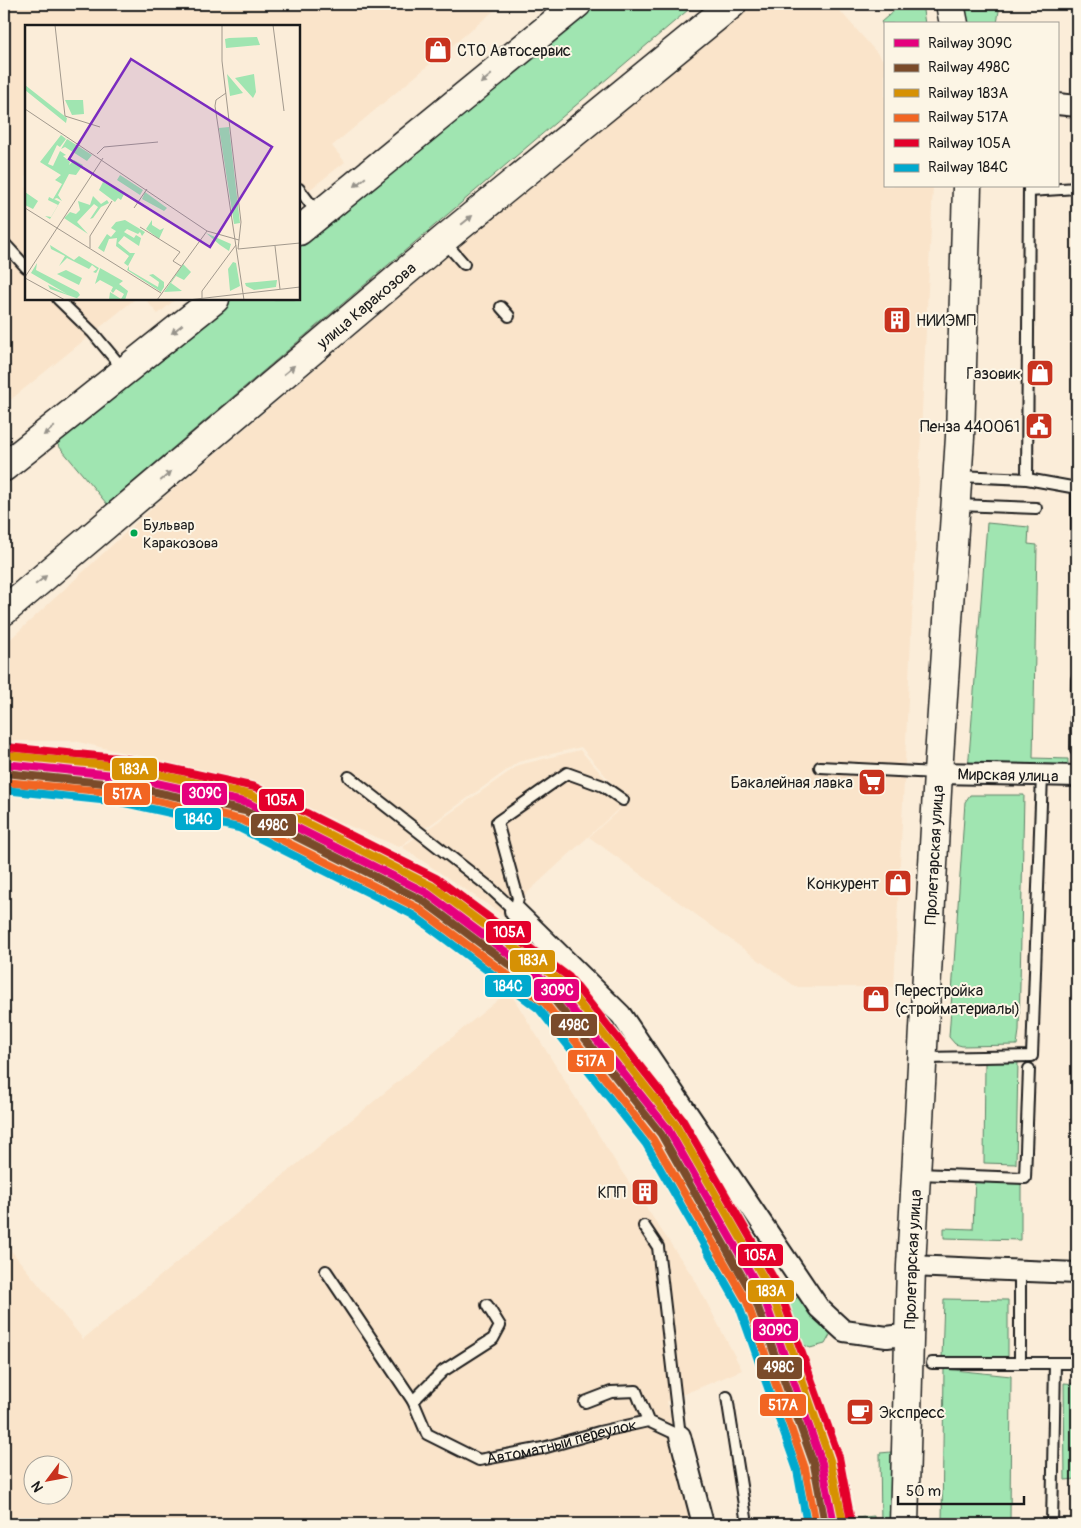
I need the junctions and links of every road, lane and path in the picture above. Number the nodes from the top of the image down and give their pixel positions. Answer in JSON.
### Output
{"nodes":[{"id":1,"x":577,"y":4,"type":"edge"},
{"id":2,"x":732,"y":4,"type":"edge"},
{"id":3,"x":950,"y":4,"type":"edge"},
{"id":4,"x":954,"y":22,"type":"edge"},
{"id":5,"x":1058,"y":104,"type":"edge"},
{"id":6,"x":1077,"y":106,"type":"edge"},
{"id":7,"x":967,"y":188,"type":"edge"},
{"id":8,"x":1077,"y":188,"type":"edge"},
{"id":9,"x":1029,"y":189,"type":"edge"},
{"id":10,"x":300,"y":192,"type":"edge"},
{"id":11,"x":309,"y":223,"type":"edge"},
{"id":12,"x":443,"y":240,"type":"junction"},
{"id":13,"x":4,"y":243,"type":"edge"},
{"id":14,"x":464,"y":264,"type":"dead end"},
{"id":15,"x":25,"y":266,"type":"edge"},
{"id":16,"x":59,"y":300,"type":"edge"},
{"id":17,"x":214,"y":300,"type":"edge"},
{"id":18,"x":501,"y":307,"type":"dead end"},
{"id":19,"x":509,"y":316,"type":"dead end"},
{"id":20,"x":124,"y":371,"type":"junction"},
{"id":21,"x":4,"y":467,"type":"edge"},
{"id":22,"x":958,"y":476,"type":"junction"},
{"id":23,"x":1027,"y":479,"type":"junction"},
{"id":24,"x":956,"y":505,"type":"junction"},
{"id":25,"x":1036,"y":508,"type":"dead end"},
{"id":26,"x":1077,"y":544,"type":"edge"},
{"id":27,"x":4,"y":611,"type":"edge"},
{"id":28,"x":1077,"y":679,"type":"edge"},
{"id":29,"x":1076,"y":750,"type":"dead end"},
{"id":30,"x":820,"y":767,"type":"dead end"},
{"id":31,"x":938,"y":773,"type":"junction"},
{"id":32,"x":1042,"y":775,"type":"junction"},
{"id":33,"x":1077,"y":776,"type":"edge"},
{"id":34,"x":349,"y":777,"type":"dead end"},
{"id":35,"x":623,"y":800,"type":"dead end"},
{"id":36,"x":515,"y":911,"type":"junction"},
{"id":37,"x":922,"y":1058,"type":"junction"},
{"id":38,"x":1029,"y":1069,"type":"dead end"},
{"id":39,"x":917,"y":1174,"type":"junction"},
{"id":40,"x":644,"y":1226,"type":"dead end"},
{"id":41,"x":911,"y":1266,"type":"junction"},
{"id":42,"x":326,"y":1271,"type":"dead end"},
{"id":43,"x":1020,"y":1272,"type":"junction"},
{"id":44,"x":1077,"y":1273,"type":"edge"},
{"id":45,"x":487,"y":1305,"type":"dead end"},
{"id":46,"x":910,"y":1334,"type":"junction"},
{"id":47,"x":932,"y":1363,"type":"dead end"},
{"id":48,"x":1020,"y":1363,"type":"junction"},
{"id":49,"x":1055,"y":1363,"type":"junction"},
{"id":50,"x":1077,"y":1363,"type":"edge"},
{"id":51,"x":727,"y":1397,"type":"dead end"},
{"id":52,"x":413,"y":1401,"type":"junction"},
{"id":53,"x":585,"y":1402,"type":"dead end"},
{"id":54,"x":648,"y":1421,"type":"junction"},
{"id":55,"x":680,"y":1436,"type":"junction"},
{"id":56,"x":703,"y":1524,"type":"edge"},
{"id":57,"x":747,"y":1524,"type":"edge"},
{"id":58,"x":904,"y":1524,"type":"edge"},
{"id":59,"x":1052,"y":1524,"type":"edge"}],
"edges":[{"from":1,"to":11,"type":"main road","one_way":true},
{"from":12,"to":2,"type":"main road","name":"улица Каракозова","one_way":true},
{"from":3,"to":4,"type":"main road"},
{"from":5,"to":6,"type":"street"},
{"from":7,"to":22,"type":"main road","name":"Пролетарская улица"},
{"from":8,"to":9,"type":"lane"},
{"from":9,"to":23,"type":"lane"},
{"from":10,"to":11,"type":"lane"},
{"from":12,"to":14,"type":"lane"},
{"from":27,"to":12,"type":"main road","name":"улица Каракозова","one_way":true},
{"from":13,"to":15,"type":"lane"},
{"from":16,"to":20,"type":"lane"},
{"from":17,"to":20,"type":"main road","one_way":true},
{"from":18,"to":19,"type":"lane"},
{"from":20,"to":21,"type":"main road","one_way":true},
{"from":22,"to":23,"type":"lane"},
{"from":22,"to":24,"type":"main road","name":"Пролетарская улица"},
{"from":23,"to":26,"type":"lane"},
{"from":24,"to":25,"type":"lane"},
{"from":24,"to":31,"type":"main road","name":"Пролетарская улица"},
{"from":28,"to":29,"type":"lane"},
{"from":30,"to":31,"type":"lane"},
{"from":31,"to":32,"type":"street","name":"Мирская улица"},
{"from":31,"to":37,"type":"main road","name":"Пролетарская улица"},
{"from":32,"to":33,"type":"street","name":"Мирская улица"},
{"from":32,"to":37,"type":"lane"},
{"from":34,"to":36,"type":"lane"},
{"from":35,"to":36,"type":"lane"},
{"from":36,"to":46,"type":"street"},
{"from":37,"to":39,"type":"main road","name":"Пролетарская улица"},
{"from":38,"to":39,"type":"lane"},
{"from":39,"to":41,"type":"main road","name":"Пролетарская улица"},
{"from":40,"to":55,"type":"lane"},
{"from":41,"to":43,"type":"street"},
{"from":41,"to":46,"type":"main road","name":"Пролетарская улица"},
{"from":42,"to":52,"type":"lane","name":"Автоматный переулок"},
{"from":43,"to":44,"type":"street"},
{"from":43,"to":48,"type":"lane"},
{"from":45,"to":52,"type":"lane"},
{"from":46,"to":58,"type":"main road","name":"Пролетарская улица"},
{"from":47,"to":48,"type":"lane"},
{"from":48,"to":49,"type":"lane"},
{"from":49,"to":50,"type":"lane"},
{"from":49,"to":59,"type":"lane"},
{"from":51,"to":57,"type":"lane"},
{"from":52,"to":54,"type":"lane","name":"Автоматный переулок"},
{"from":53,"to":54,"type":"lane"},
{"from":54,"to":55,"type":"lane","name":"Автоматный переулок"},
{"from":55,"to":56,"type":"street"}]}
